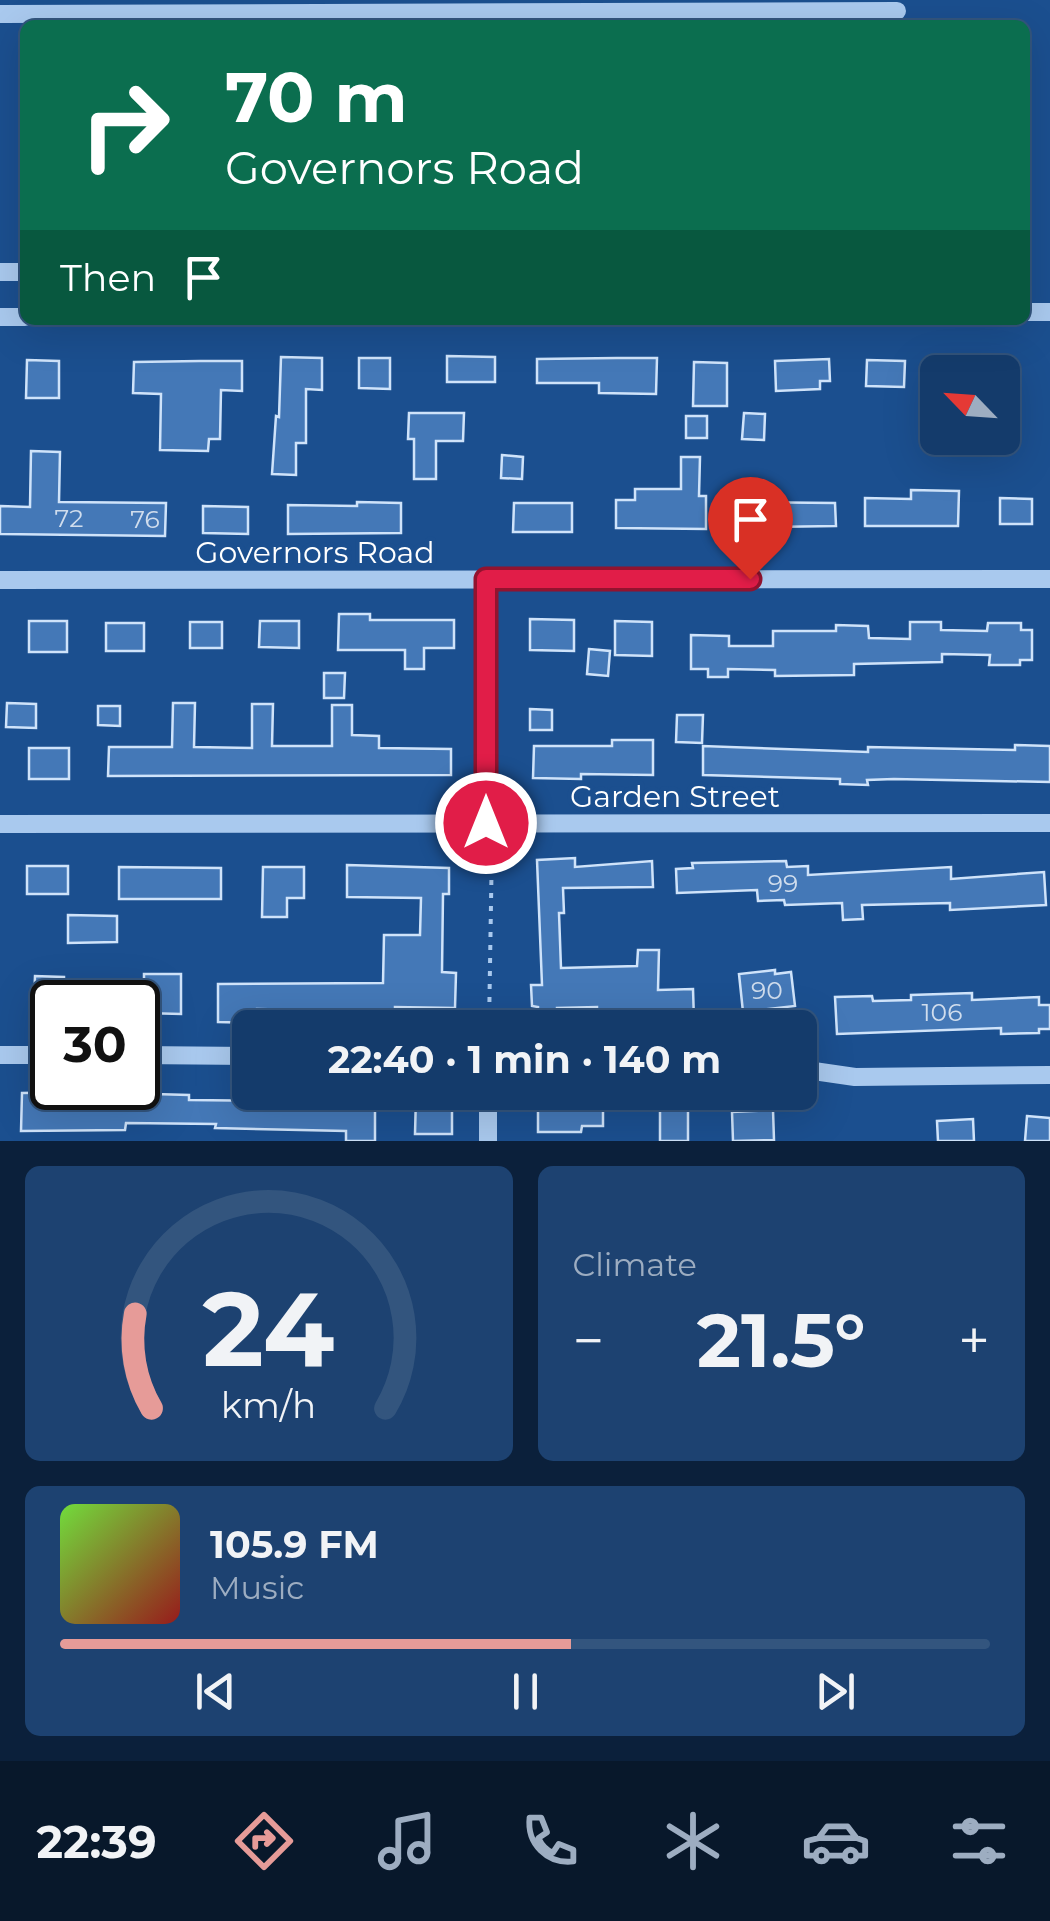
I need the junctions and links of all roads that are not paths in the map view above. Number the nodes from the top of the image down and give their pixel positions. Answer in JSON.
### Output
{"nodes":[{"id":1,"x":897,"y":12,"type":"edge"},
{"id":2,"x":31,"y":13,"type":"edge"},
{"id":3,"x":0,"y":14,"type":"edge"},
{"id":4,"x":1050,"y":578,"type":"edge"},
{"id":5,"x":486,"y":579,"type":"junction"},
{"id":6,"x":0,"y":580,"type":"edge"},
{"id":7,"x":489,"y":823,"type":"junction"},
{"id":8,"x":1050,"y":823,"type":"edge"},
{"id":9,"x":0,"y":824,"type":"edge"},
{"id":10,"x":0,"y":1055,"type":"edge"},
{"id":11,"x":30,"y":1055,"type":"edge"},
{"id":12,"x":160,"y":1055,"type":"edge"},
{"id":13,"x":232,"y":1056,"type":"edge"},
{"id":14,"x":817,"y":1071,"type":"edge"},
{"id":15,"x":1050,"y":1075,"type":"edge"},
{"id":16,"x":488,"y":1110,"type":"edge"},
{"id":17,"x":488,"y":1141,"type":"edge"}],
"edges":[{"from":1,"to":2,"type":"street"},
{"from":2,"to":3,"type":"street"},
{"from":4,"to":5,"type":"street","name":"Governors Road"},
{"from":5,"to":6,"type":"street","name":"Governors Road"},
{"from":5,"to":7,"type":"street"},
{"from":7,"to":8,"type":"street","name":"Garden Street"},
{"from":7,"to":9,"type":"street","name":"Garden Street"},
{"from":10,"to":11,"type":"street"},
{"from":12,"to":13,"type":"street"},
{"from":14,"to":15,"type":"street"},
{"from":16,"to":17,"type":"street"}]}
